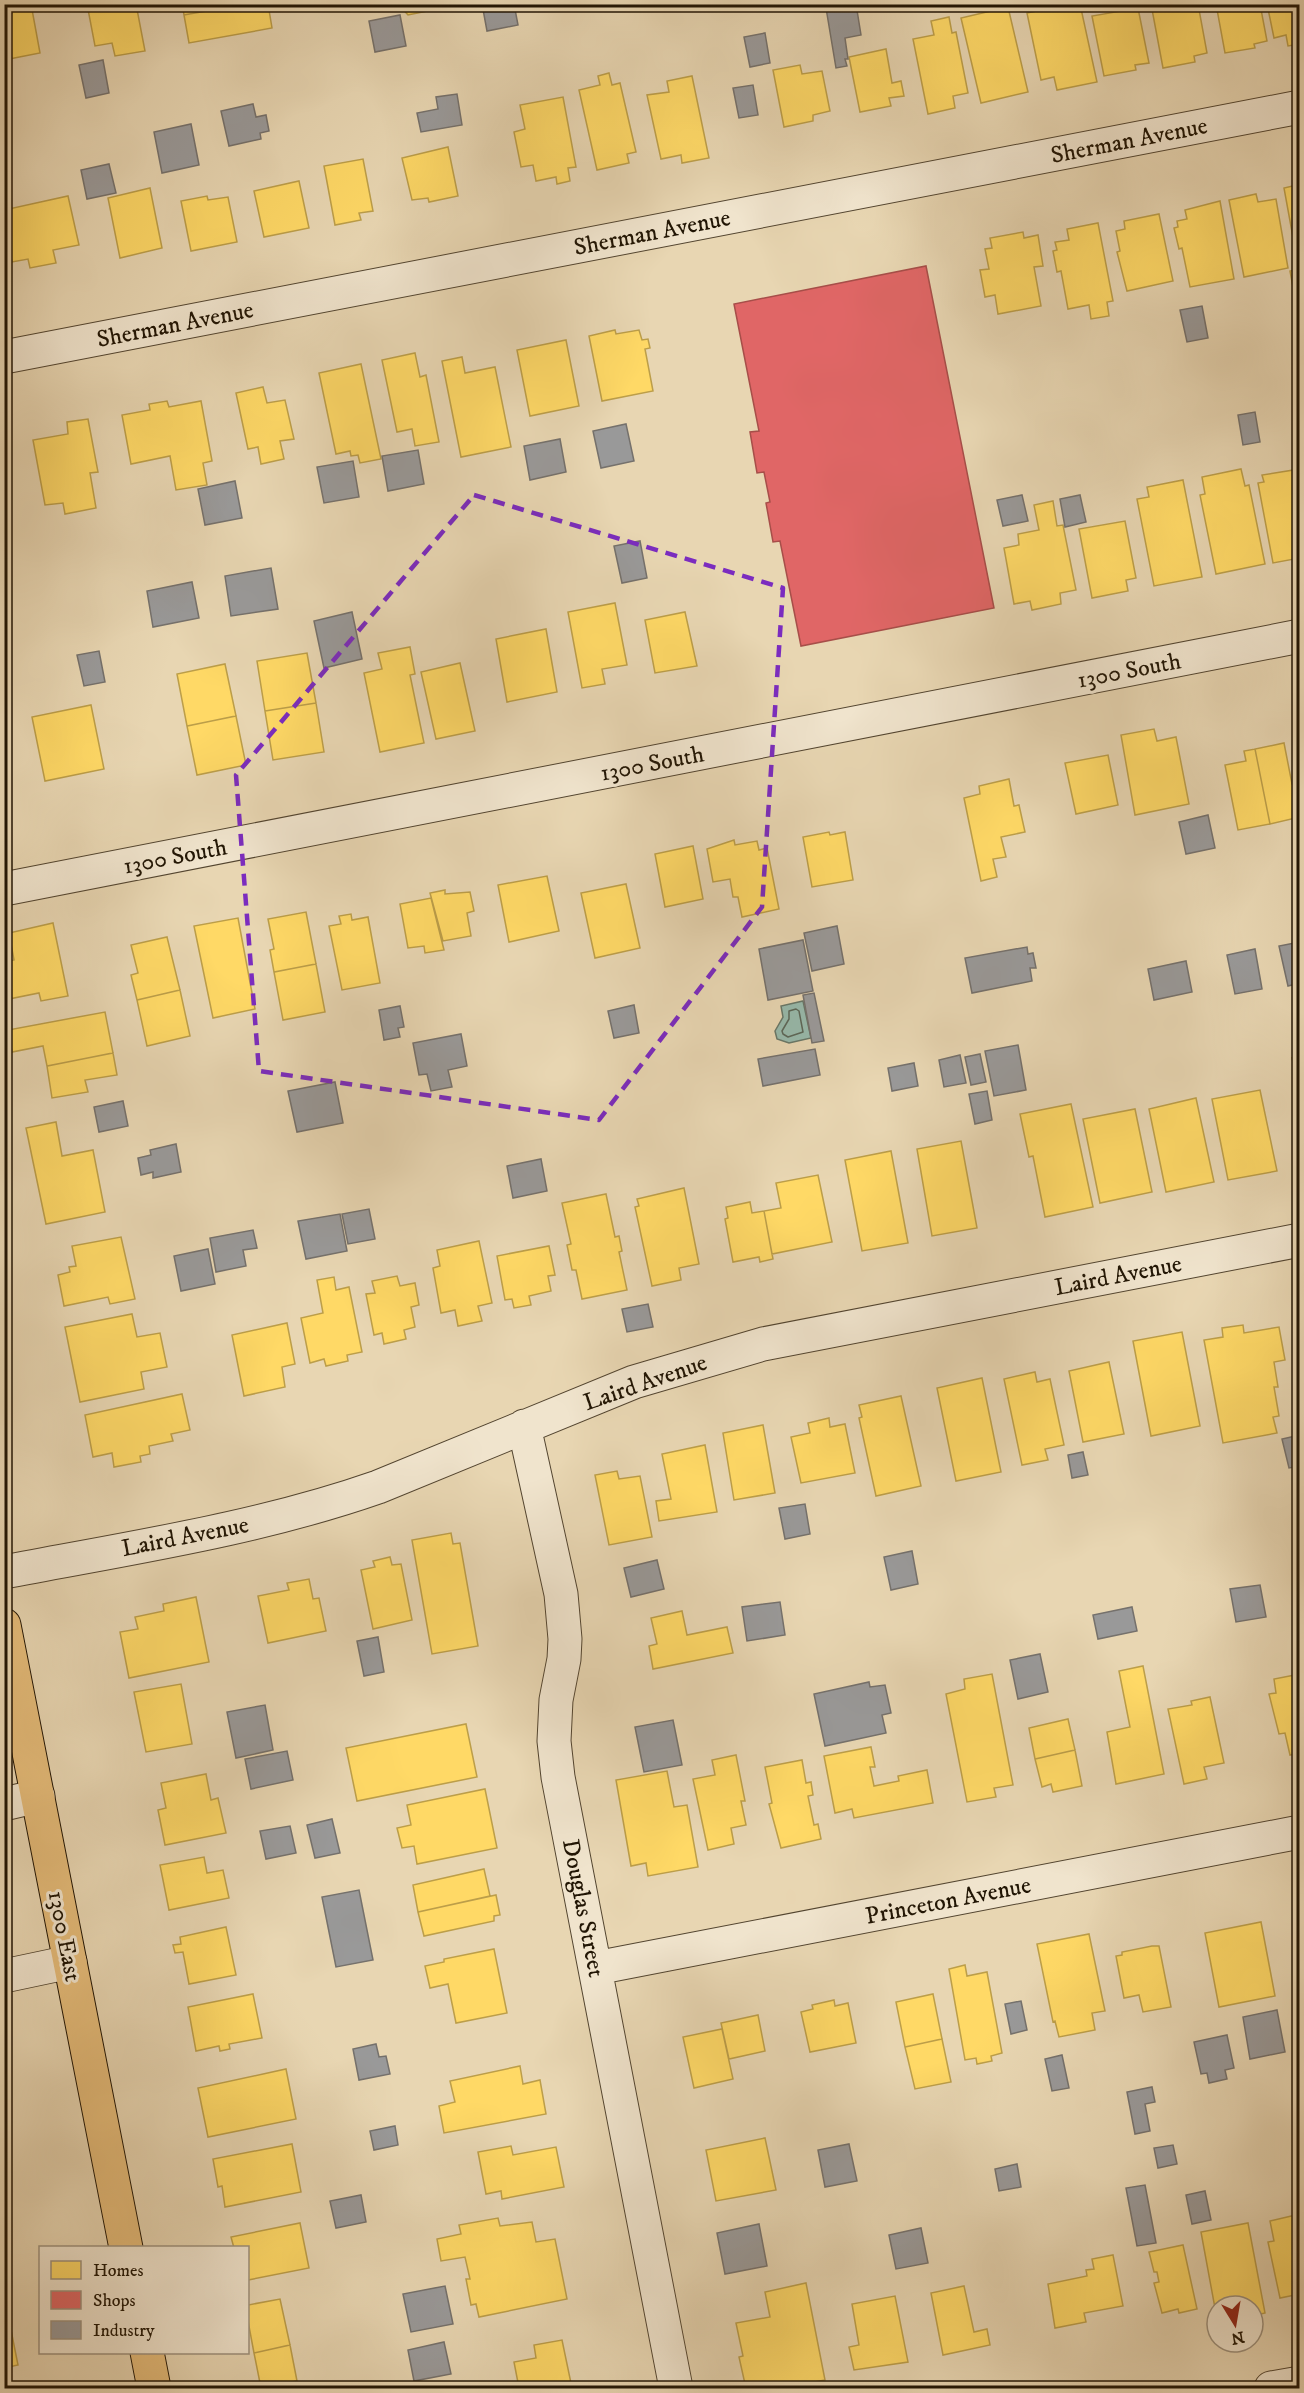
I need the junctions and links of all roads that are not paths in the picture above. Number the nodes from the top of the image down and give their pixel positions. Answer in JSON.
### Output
{"nodes":[{"id":1,"x":1299,"y":107,"type":"edge"},
{"id":2,"x":4,"y":357,"type":"edge"},
{"id":3,"x":1299,"y":636,"type":"edge"},
{"id":4,"x":4,"y":890,"type":"edge"},
{"id":5,"x":1299,"y":1240,"type":"edge"},
{"id":6,"x":524,"y":1426,"type":"junction"},
{"id":7,"x":4,"y":1572,"type":"edge"},
{"id":8,"x":4,"y":1624,"type":"edge"},
{"id":9,"x":38,"y":1796,"type":"junction"},
{"id":10,"x":4,"y":1804,"type":"edge"},
{"id":11,"x":1299,"y":1832,"type":"edge"},
{"id":12,"x":70,"y":1962,"type":"junction"},
{"id":13,"x":596,"y":1968,"type":"junction"},
{"id":14,"x":4,"y":1976,"type":"edge"},
{"id":15,"x":126,"y":2246,"type":"edge"},
{"id":16,"x":147,"y":2354,"type":"edge"},
{"id":17,"x":1299,"y":2383,"type":"edge"},
{"id":18,"x":154,"y":2388,"type":"edge"},
{"id":19,"x":676,"y":2388,"type":"edge"},
{"id":20,"x":1271,"y":2388,"type":"edge"}],
"edges":[{"from":1,"to":2,"type":"street","name":"Sherman Avenue"},
{"from":3,"to":4,"type":"street","name":"1300 South"},
{"from":5,"to":6,"type":"street","name":"Laird Avenue"},
{"from":6,"to":7,"type":"street","name":"Laird Avenue"},
{"from":6,"to":13,"type":"street","name":"Douglas Street"},
{"from":8,"to":9,"type":"main road","name":"1300 East"},
{"from":9,"to":10,"type":"street"},
{"from":9,"to":12,"type":"main road","name":"1300 East"},
{"from":11,"to":13,"type":"street","name":"Princeton Avenue"},
{"from":12,"to":14,"type":"street"},
{"from":12,"to":15,"type":"main road","name":"1300 East"},
{"from":13,"to":19,"type":"street","name":"Douglas Street"},
{"from":16,"to":18,"type":"main road"},
{"from":17,"to":20,"type":"street"}]}
